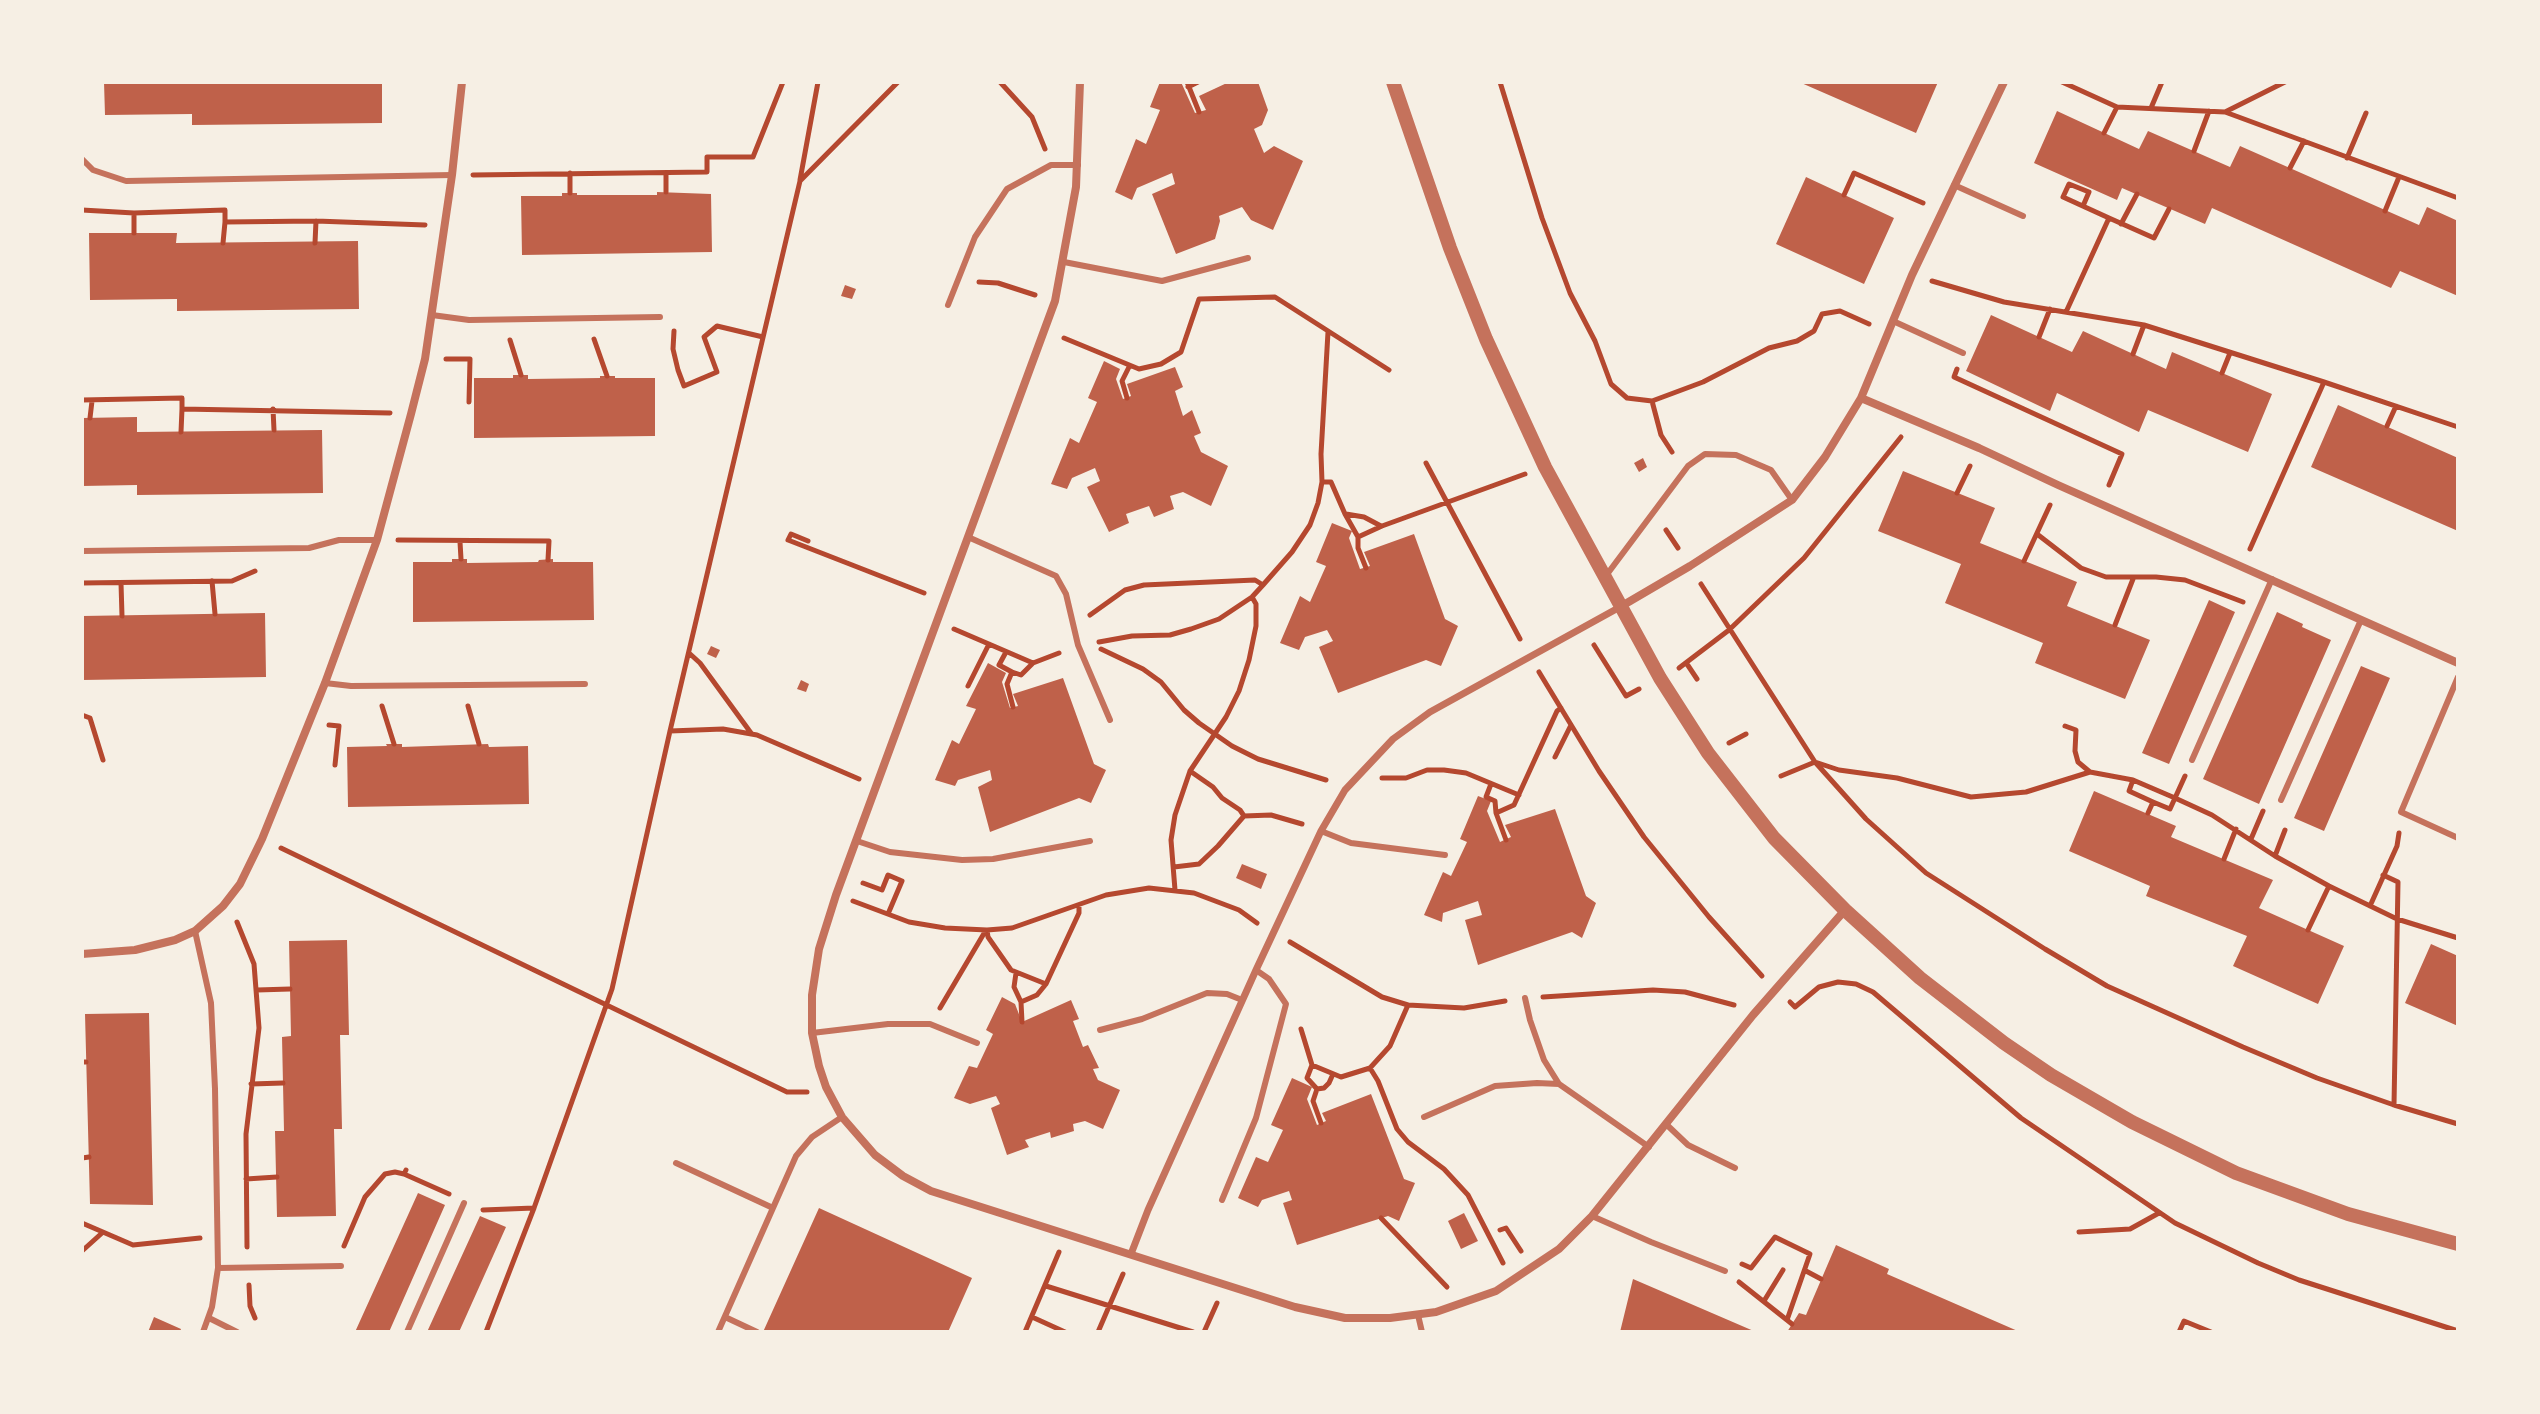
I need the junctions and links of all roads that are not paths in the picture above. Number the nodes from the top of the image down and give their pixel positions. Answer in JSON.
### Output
{"nodes":[{"id":1,"x":462,"y":82,"type":"edge"},
{"id":2,"x":1080,"y":82,"type":"edge"},
{"id":3,"x":1393,"y":82,"type":"edge"},
{"id":4,"x":2004,"y":82,"type":"edge"},
{"id":5,"x":82,"y":159,"type":"edge"},
{"id":6,"x":1078,"y":165,"type":"junction"},
{"id":7,"x":452,"y":175,"type":"junction"},
{"id":8,"x":1954,"y":185,"type":"junction"},
{"id":9,"x":2023,"y":216,"type":"dead end"},
{"id":10,"x":1248,"y":258,"type":"dead end"},
{"id":11,"x":1064,"y":262,"type":"junction"},
{"id":12,"x":948,"y":305,"type":"dead end"},
{"id":13,"x":432,"y":315,"type":"junction"},
{"id":14,"x":660,"y":317,"type":"road end"},
{"id":15,"x":1893,"y":321,"type":"junction"},
{"id":16,"x":1963,"y":353,"type":"road end"},
{"id":17,"x":1861,"y":398,"type":"junction"},
{"id":18,"x":1792,"y":500,"type":"junction"},
{"id":19,"x":968,"y":537,"type":"junction"},
{"id":20,"x":377,"y":540,"type":"junction"},
{"id":21,"x":82,"y":551,"type":"edge"},
{"id":22,"x":1605,"y":577,"type":"junction"},
{"id":23,"x":2272,"y":579,"type":"junction"},
{"id":24,"x":1620,"y":607,"type":"junction"},
{"id":25,"x":2361,"y":620,"type":"junction"},
{"id":26,"x":2458,"y":663,"type":"edge"},
{"id":27,"x":2458,"y":677,"type":"edge"},
{"id":28,"x":325,"y":683,"type":"junction"},
{"id":29,"x":585,"y":684,"type":"dead end"},
{"id":30,"x":1110,"y":720,"type":"dead end"},
{"id":31,"x":2192,"y":760,"type":"road end"},
{"id":32,"x":2281,"y":800,"type":"road end"},
{"id":33,"x":1321,"y":831,"type":"junction"},
{"id":34,"x":2458,"y":838,"type":"edge"},
{"id":35,"x":857,"y":841,"type":"junction"},
{"id":36,"x":1090,"y":841,"type":"dead end"},
{"id":37,"x":1445,"y":855,"type":"dead end"},
{"id":38,"x":1845,"y":910,"type":"junction"},
{"id":39,"x":195,"y":931,"type":"junction"},
{"id":40,"x":82,"y":954,"type":"edge"},
{"id":41,"x":1256,"y":970,"type":"junction"},
{"id":42,"x":1525,"y":998,"type":"dead end"},
{"id":43,"x":1242,"y":1000,"type":"junction"},
{"id":44,"x":1100,"y":1030,"type":"dead end"},
{"id":45,"x":812,"y":1033,"type":"junction"},
{"id":46,"x":977,"y":1043,"type":"dead end"},
{"id":47,"x":1559,"y":1084,"type":"junction"},
{"id":48,"x":842,"y":1117,"type":"junction"},
{"id":49,"x":1424,"y":1117,"type":"dead end"},
{"id":50,"x":1667,"y":1125,"type":"junction"},
{"id":51,"x":1649,"y":1147,"type":"junction"},
{"id":52,"x":676,"y":1163,"type":"dead end"},
{"id":53,"x":1735,"y":1168,"type":"dead end"},
{"id":54,"x":1222,"y":1200,"type":"dead end"},
{"id":55,"x":464,"y":1203,"type":"road end"},
{"id":56,"x":773,"y":1208,"type":"junction"},
{"id":57,"x":1592,"y":1216,"type":"junction"},
{"id":58,"x":2458,"y":1244,"type":"edge"},
{"id":59,"x":1131,"y":1254,"type":"junction"},
{"id":60,"x":341,"y":1266,"type":"road end"},
{"id":61,"x":218,"y":1268,"type":"junction"},
{"id":62,"x":1725,"y":1271,"type":"road end"},
{"id":63,"x":1418,"y":1315,"type":"junction"},
{"id":64,"x":725,"y":1317,"type":"junction"},
{"id":65,"x":209,"y":1318,"type":"junction"},
{"id":66,"x":203,"y":1332,"type":"edge"},
{"id":67,"x":237,"y":1332,"type":"edge"},
{"id":68,"x":407,"y":1332,"type":"edge"},
{"id":69,"x":718,"y":1332,"type":"edge"},
{"id":70,"x":757,"y":1332,"type":"edge"},
{"id":71,"x":1422,"y":1332,"type":"edge"}],
"edges":[{"from":1,"to":7,"type":"street"},
{"from":2,"to":6,"type":"street"},
{"from":3,"to":22,"type":"street"},
{"from":4,"to":8,"type":"street"},
{"from":5,"to":7,"type":"lane"},
{"from":6,"to":11,"type":"street"},
{"from":6,"to":12,"type":"lane"},
{"from":7,"to":13,"type":"street"},
{"from":8,"to":9,"type":"lane"},
{"from":8,"to":15,"type":"street"},
{"from":10,"to":11,"type":"lane"},
{"from":11,"to":19,"type":"street"},
{"from":13,"to":14,"type":"lane"},
{"from":13,"to":20,"type":"street"},
{"from":15,"to":16,"type":"lane"},
{"from":15,"to":17,"type":"street"},
{"from":17,"to":18,"type":"street"},
{"from":17,"to":23,"type":"street"},
{"from":18,"to":22,"type":"lane"},
{"from":18,"to":24,"type":"street"},
{"from":19,"to":30,"type":"lane"},
{"from":19,"to":35,"type":"street"},
{"from":20,"to":21,"type":"lane"},
{"from":20,"to":28,"type":"street"},
{"from":22,"to":24,"type":"street"},
{"from":23,"to":25,"type":"street"},
{"from":23,"to":31,"type":"lane"},
{"from":24,"to":33,"type":"street"},
{"from":24,"to":38,"type":"street"},
{"from":25,"to":26,"type":"street"},
{"from":25,"to":32,"type":"lane"},
{"from":27,"to":34,"type":"lane"},
{"from":28,"to":29,"type":"lane"},
{"from":28,"to":39,"type":"street"},
{"from":33,"to":37,"type":"lane"},
{"from":33,"to":41,"type":"street"},
{"from":35,"to":36,"type":"lane"},
{"from":35,"to":45,"type":"street"},
{"from":38,"to":50,"type":"street"},
{"from":38,"to":58,"type":"street"},
{"from":39,"to":40,"type":"street"},
{"from":39,"to":61,"type":"lane"},
{"from":41,"to":43,"type":"street"},
{"from":41,"to":54,"type":"lane"},
{"from":42,"to":47,"type":"lane"},
{"from":43,"to":44,"type":"lane"},
{"from":43,"to":59,"type":"street"},
{"from":45,"to":46,"type":"lane"},
{"from":45,"to":48,"type":"street"},
{"from":47,"to":49,"type":"lane"},
{"from":47,"to":51,"type":"lane"},
{"from":48,"to":56,"type":"lane"},
{"from":48,"to":59,"type":"street"},
{"from":50,"to":51,"type":"street"},
{"from":50,"to":53,"type":"lane"},
{"from":51,"to":57,"type":"street"},
{"from":52,"to":56,"type":"lane"},
{"from":55,"to":68,"type":"lane"},
{"from":56,"to":64,"type":"lane"},
{"from":57,"to":62,"type":"lane"},
{"from":57,"to":63,"type":"street"},
{"from":59,"to":63,"type":"street"},
{"from":60,"to":61,"type":"lane"},
{"from":61,"to":65,"type":"lane"},
{"from":63,"to":71,"type":"lane"},
{"from":64,"to":69,"type":"lane"},
{"from":64,"to":70,"type":"lane"},
{"from":65,"to":66,"type":"lane"},
{"from":65,"to":67,"type":"lane"}]}
